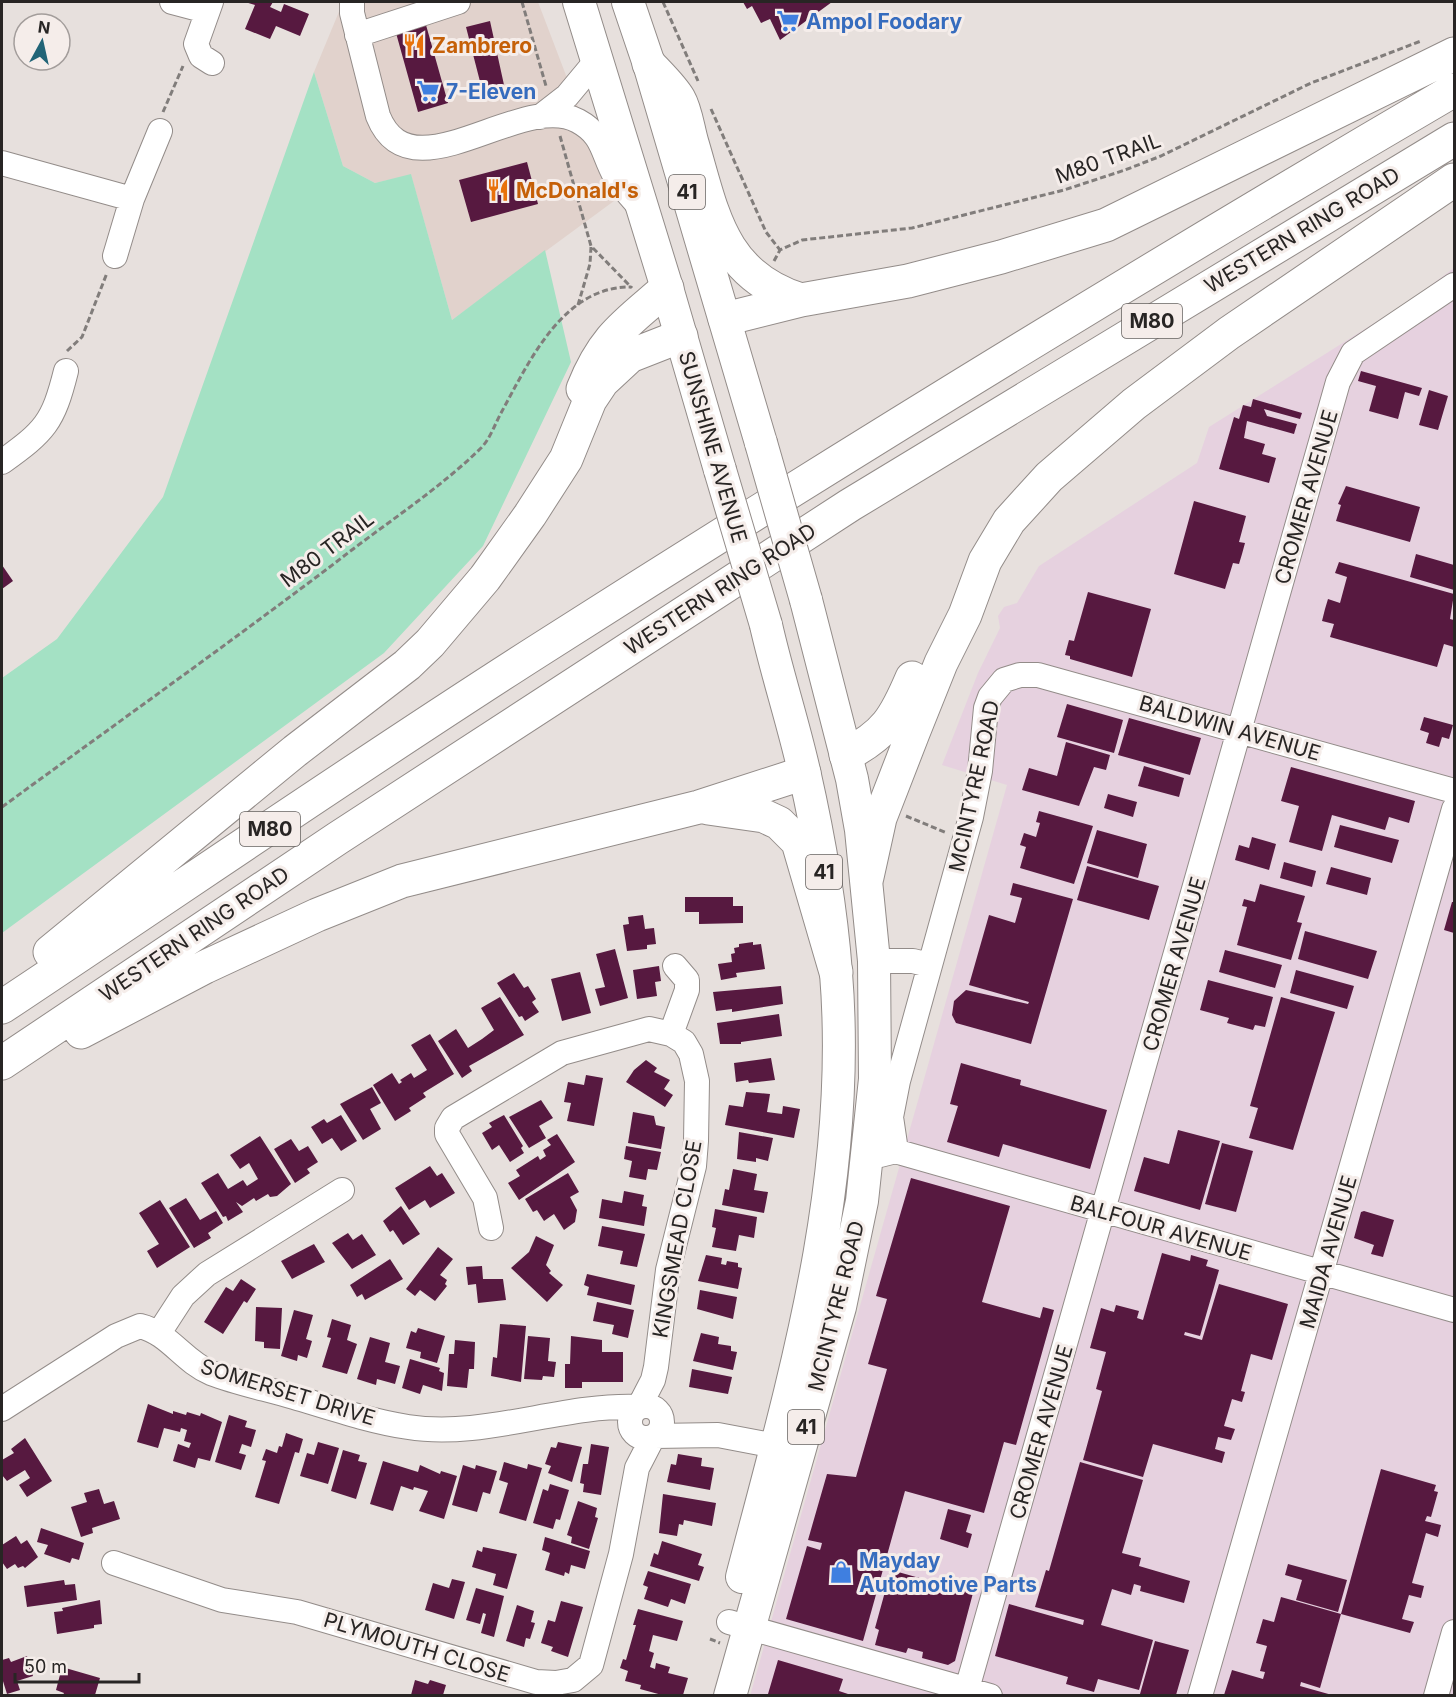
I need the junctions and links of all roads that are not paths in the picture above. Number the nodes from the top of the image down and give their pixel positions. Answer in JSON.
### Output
{"nodes":[{"id":1,"x":172,"y":2,"type":"edge"},
{"id":2,"x":352,"y":2,"type":"edge"},
{"id":3,"x":458,"y":2,"type":"edge"},
{"id":4,"x":579,"y":2,"type":"edge"},
{"id":5,"x":628,"y":2,"type":"edge"},
{"id":6,"x":208,"y":6,"type":"edge"},
{"id":7,"x":357,"y":35,"type":"junction"},
{"id":8,"x":1443,"y":45,"type":"edge"},
{"id":9,"x":206,"y":60,"type":"road end"},
{"id":10,"x":597,"y":60,"type":"junction"},
{"id":11,"x":649,"y":64,"type":"junction"},
{"id":12,"x":1455,"y":90,"type":"edge"},
{"id":13,"x":540,"y":117,"type":"junction"},
{"id":14,"x":160,"y":131,"type":"road end"},
{"id":15,"x":1455,"y":139,"type":"edge"},
{"id":16,"x":2,"y":163,"type":"edge"},
{"id":17,"x":1455,"y":180,"type":"edge"},
{"id":18,"x":132,"y":199,"type":"junction"},
{"id":19,"x":644,"y":213,"type":"junction"},
{"id":20,"x":116,"y":256,"type":"road end"},
{"id":21,"x":1455,"y":285,"type":"edge"},
{"id":22,"x":667,"y":288,"type":"junction"},
{"id":23,"x":801,"y":300,"type":"junction"},
{"id":24,"x":725,"y":319,"type":"junction"},
{"id":25,"x":681,"y":336,"type":"junction"},
{"id":26,"x":66,"y":371,"type":"road end"},
{"id":27,"x":2,"y":462,"type":"edge"},
{"id":28,"x":530,"y":515,"type":"junction"},
{"id":29,"x":985,"y":561,"type":"junction"},
{"id":30,"x":1004,"y":680,"type":"joint"},
{"id":31,"x":1240,"y":731,"type":"junction"},
{"id":32,"x":846,"y":754,"type":"junction"},
{"id":33,"x":804,"y":773,"type":"junction"},
{"id":34,"x":1455,"y":791,"type":"edge"},
{"id":35,"x":699,"y":807,"type":"junction"},
{"id":36,"x":1455,"y":809,"type":"edge"},
{"id":37,"x":867,"y":877,"type":"junction"},
{"id":38,"x":874,"y":961,"type":"junction"},
{"id":39,"x":929,"y":965,"type":"junction"},
{"id":40,"x":675,"y":966,"type":"dead end"},
{"id":41,"x":836,"y":972,"type":"junction"},
{"id":42,"x":2,"y":991,"type":"edge"},
{"id":43,"x":2,"y":1008,"type":"edge"},
{"id":44,"x":671,"y":1034,"type":"junction"},
{"id":45,"x":2,"y":1063,"type":"edge"},
{"id":46,"x":2,"y":1075,"type":"edge"},
{"id":47,"x":837,"y":1113,"type":"junction"},
{"id":48,"x":835,"y":1150,"type":"junction"},
{"id":49,"x":882,"y":1153,"type":"junction"},
{"id":50,"x":342,"y":1190,"type":"dead end"},
{"id":51,"x":1104,"y":1211,"type":"junction"},
{"id":52,"x":491,"y":1228,"type":"dead end"},
{"id":53,"x":1322,"y":1274,"type":"junction"},
{"id":54,"x":1455,"y":1310,"type":"edge"},
{"id":55,"x":159,"y":1333,"type":"junction"},
{"id":56,"x":2,"y":1409,"type":"edge"},
{"id":57,"x":646,"y":1422,"type":"junction"},
{"id":58,"x":789,"y":1448,"type":"junction"},
{"id":59,"x":114,"y":1563,"type":"dead end"},
{"id":60,"x":739,"y":1625,"type":"junction"},
{"id":61,"x":1455,"y":1632,"type":"edge"},
{"id":62,"x":966,"y":1692,"type":"edge"},
{"id":63,"x":707,"y":1695,"type":"edge"},
{"id":64,"x":730,"y":1695,"type":"edge"},
{"id":65,"x":990,"y":1695,"type":"edge"},
{"id":66,"x":1200,"y":1695,"type":"edge"},
{"id":67,"x":1436,"y":1695,"type":"edge"}],
"edges":[{"from":1,"to":6,"type":"street"},
{"from":2,"to":7,"type":"street"},
{"from":3,"to":7,"type":"street"},
{"from":4,"to":10,"type":"main road","name":"SUNSHINE AVENUE","number":"41"},
{"from":5,"to":11,"type":"main road","number":"41"},
{"from":6,"to":9,"type":"street"},
{"from":7,"to":13,"type":"street"},
{"from":8,"to":23,"type":"highway"},
{"from":10,"to":13,"type":"street"},
{"from":10,"to":19,"type":"main road","name":"SUNSHINE AVENUE","number":"41"},
{"from":11,"to":23,"type":"highway"},
{"from":11,"to":24,"type":"main road","number":"41"},
{"from":12,"to":43,"type":"highway","name":"WESTERN RING ROAD","number":"M80"},
{"from":13,"to":19,"type":"street"},
{"from":14,"to":18,"type":"street"},
{"from":15,"to":45,"type":"highway","name":"WESTERN RING ROAD","number":"M80"},
{"from":16,"to":18,"type":"street"},
{"from":17,"to":29,"type":"highway"},
{"from":18,"to":20,"type":"street"},
{"from":19,"to":22,"type":"main road","name":"SUNSHINE AVENUE","number":"41"},
{"from":21,"to":31,"type":"street","name":"CROMER AVENUE"},
{"from":22,"to":25,"type":"main road","name":"SUNSHINE AVENUE","number":"41"},
{"from":22,"to":28,"type":"highway"},
{"from":23,"to":24,"type":"highway"},
{"from":24,"to":25,"type":"main road"},
{"from":24,"to":32,"type":"main road","number":"41","bridge":true},
{"from":25,"to":28,"type":"highway"},
{"from":25,"to":33,"type":"main road","name":"SUNSHINE AVENUE","number":"41","bridge":true},
{"from":26,"to":27,"type":"street"},
{"from":28,"to":42,"type":"highway"},
{"from":29,"to":32,"type":"highway"},
{"from":29,"to":37,"type":"highway"},
{"from":30,"to":31,"type":"street","name":"BALDWIN AVENUE"},
{"from":30,"to":39,"type":"street","name":"MCINTYRE ROAD"},
{"from":31,"to":34,"type":"street","name":"BALDWIN AVENUE"},
{"from":31,"to":51,"type":"street","name":"CROMER AVENUE"},
{"from":32,"to":33,"type":"main road"},
{"from":32,"to":37,"type":"main road","number":"41"},
{"from":33,"to":35,"type":"highway"},
{"from":33,"to":41,"type":"main road","name":"SUNSHINE AVENUE","number":"41"},
{"from":35,"to":41,"type":"highway"},
{"from":35,"to":46,"type":"highway"},
{"from":36,"to":53,"type":"street","name":"MAIDA AVENUE"},
{"from":37,"to":38,"type":"main road","number":"41"},
{"from":38,"to":39,"type":"street"},
{"from":38,"to":47,"type":"main road"},
{"from":38,"to":49,"type":"main road","name":"MCINTYRE ROAD","number":"41"},
{"from":39,"to":49,"type":"street","name":"MCINTYRE ROAD"},
{"from":40,"to":44,"type":"street"},
{"from":41,"to":47,"type":"main road","name":"SUNSHINE AVENUE","number":"41"},
{"from":44,"to":52,"type":"street"},
{"from":44,"to":57,"type":"street","name":"KINGSMEAD CLOSE"},
{"from":47,"to":48,"type":"main road","name":"MCINTYRE ROAD","number":"41"},
{"from":48,"to":49,"type":"main road"},
{"from":48,"to":58,"type":"main road","name":"MCINTYRE ROAD","number":"41"},
{"from":49,"to":51,"type":"street","name":"BALFOUR AVENUE"},
{"from":49,"to":58,"type":"main road","name":"MCINTYRE ROAD","number":"41"},
{"from":50,"to":55,"type":"street"},
{"from":51,"to":53,"type":"street","name":"BALFOUR AVENUE"},
{"from":51,"to":62,"type":"street","name":"CROMER AVENUE"},
{"from":53,"to":54,"type":"street","name":"BALFOUR AVENUE"},
{"from":53,"to":66,"type":"street","name":"MAIDA AVENUE"},
{"from":55,"to":56,"type":"street"},
{"from":55,"to":57,"type":"street","name":"SOMERSET DRIVE"},
{"from":57,"to":58,"type":"street","name":"SOMERSET DRIVE"},
{"from":57,"to":59,"type":"street","name":"PLYMOUTH CLOSE"},
{"from":58,"to":60,"type":"main road","name":"MCINTYRE ROAD","number":"41"},
{"from":60,"to":62,"type":"street"},
{"from":60,"to":63,"type":"main road","name":"MCINTYRE ROAD","number":"41"},
{"from":60,"to":64,"type":"main road","name":"MCINTYRE ROAD","number":"41"},
{"from":61,"to":67,"type":"street"},
{"from":62,"to":65,"type":"street"}]}
